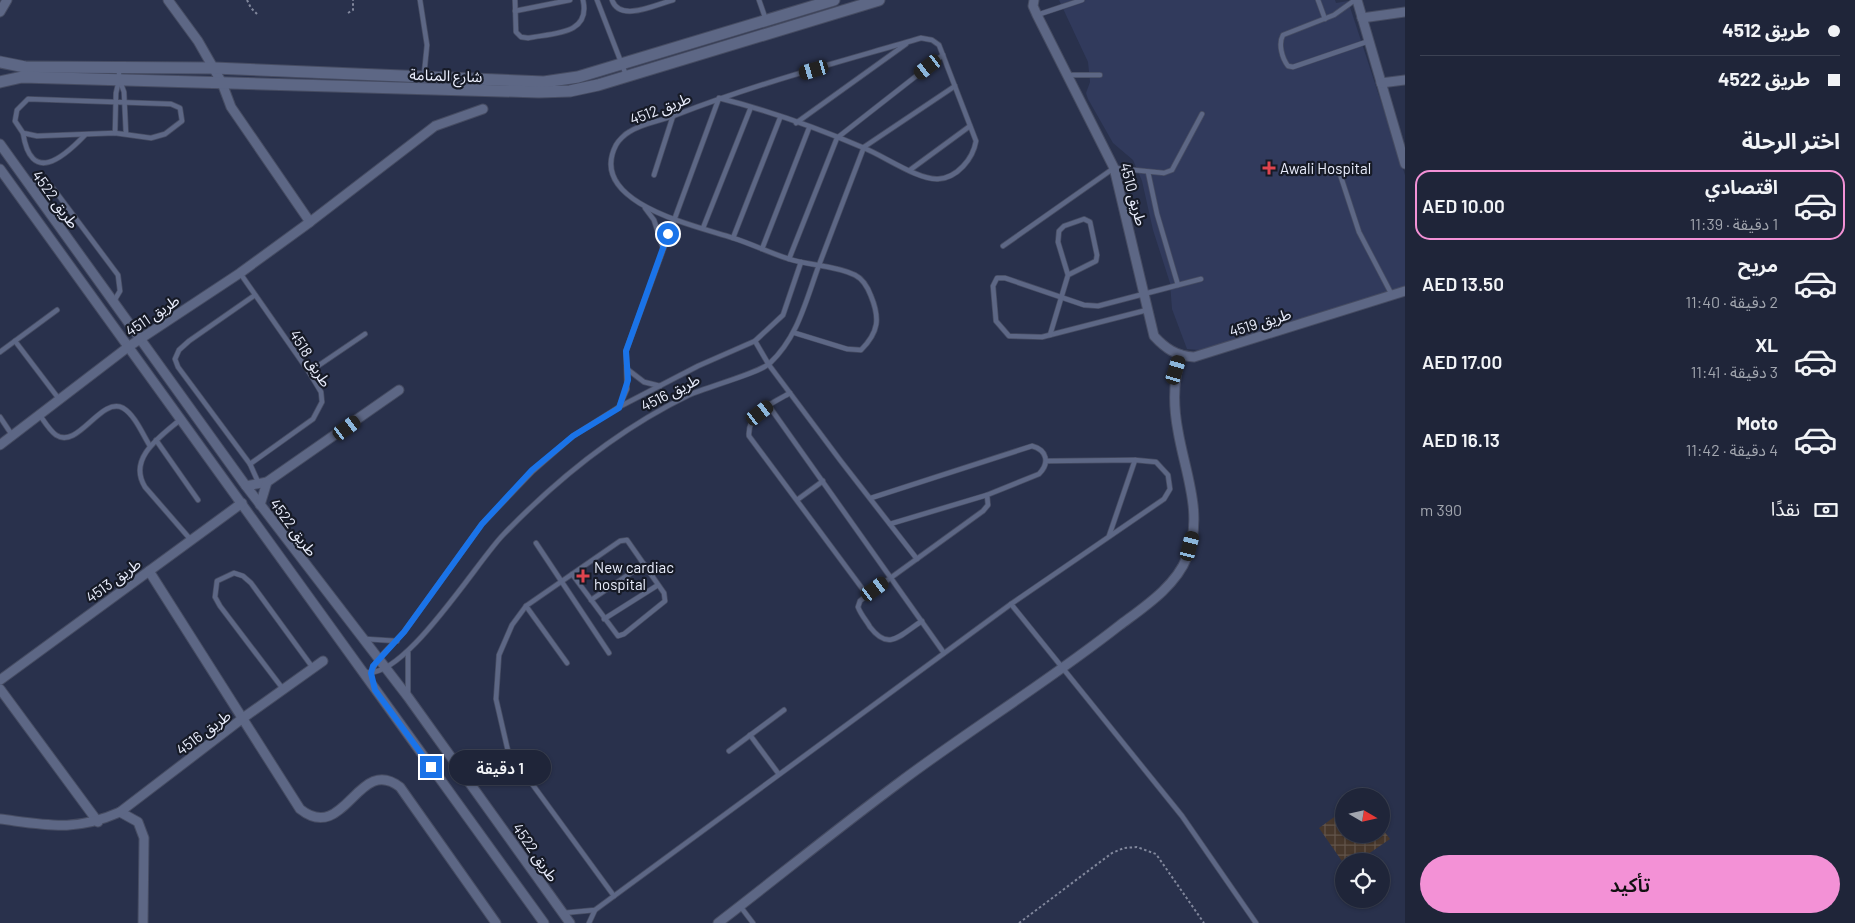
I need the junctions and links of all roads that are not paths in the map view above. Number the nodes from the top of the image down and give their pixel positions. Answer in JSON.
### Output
{"nodes":[{"id":1,"x":7,"y":0,"type":"edge"},
{"id":2,"x":168,"y":0,"type":"edge"},
{"id":3,"x":420,"y":0,"type":"edge"},
{"id":4,"x":515,"y":0,"type":"edge"},
{"id":5,"x":570,"y":0,"type":"edge"},
{"id":6,"x":583,"y":0,"type":"edge"},
{"id":7,"x":597,"y":0,"type":"edge"},
{"id":8,"x":612,"y":0,"type":"edge"},
{"id":9,"x":673,"y":0,"type":"edge"},
{"id":10,"x":759,"y":0,"type":"edge"},
{"id":11,"x":834,"y":0,"type":"edge"},
{"id":12,"x":879,"y":0,"type":"edge"},
{"id":13,"x":1082,"y":0,"type":"edge"},
{"id":14,"x":1318,"y":0,"type":"edge"},
{"id":15,"x":1356,"y":0,"type":"edge"},
{"id":16,"x":1065,"y":2,"type":"edge"},
{"id":17,"x":1033,"y":5,"type":"edge"},
{"id":18,"x":515,"y":11,"type":"junction"},
{"id":19,"x":0,"y":12,"type":"edge"},
{"id":20,"x":1405,"y":12,"type":"edge"},
{"id":21,"x":1362,"y":18,"type":"junction"},
{"id":22,"x":1325,"y":19,"type":"junction"},
{"id":23,"x":766,"y":20,"type":"junction"},
{"id":24,"x":1369,"y":41,"type":"junction"},
{"id":25,"x":909,"y":42,"type":"junction"},
{"id":26,"x":943,"y":55,"type":"junction"},
{"id":27,"x":0,"y":62,"type":"edge"},
{"id":28,"x":622,"y":64,"type":"junction"},
{"id":29,"x":119,"y":67,"type":"junction"},
{"id":30,"x":214,"y":68,"type":"junction"},
{"id":31,"x":1066,"y":75,"type":"junction"},
{"id":32,"x":1100,"y":75,"type":"dead end"},
{"id":33,"x":626,"y":76,"type":"junction"},
{"id":34,"x":424,"y":77,"type":"junction"},
{"id":35,"x":120,"y":80,"type":"junction"},
{"id":36,"x":1405,"y":80,"type":"edge"},
{"id":37,"x":0,"y":82,"type":"edge"},
{"id":38,"x":222,"y":83,"type":"junction"},
{"id":39,"x":1381,"y":83,"type":"junction"},
{"id":40,"x":955,"y":86,"type":"junction"},
{"id":41,"x":422,"y":89,"type":"junction"},
{"id":42,"x":719,"y":98,"type":"junction"},
{"id":43,"x":124,"y":102,"type":"junction"},
{"id":44,"x":115,"y":103,"type":"junction"},
{"id":45,"x":751,"y":108,"type":"junction"},
{"id":46,"x":483,"y":109,"type":"dead end"},
{"id":47,"x":1202,"y":114,"type":"dead end"},
{"id":48,"x":673,"y":116,"type":"junction"},
{"id":49,"x":780,"y":118,"type":"junction"},
{"id":50,"x":796,"y":124,"type":"junction"},
{"id":51,"x":970,"y":126,"type":"junction"},
{"id":52,"x":809,"y":128,"type":"junction"},
{"id":53,"x":23,"y":133,"type":"junction"},
{"id":54,"x":116,"y":133,"type":"junction"},
{"id":55,"x":126,"y":134,"type":"junction"},
{"id":56,"x":85,"y":135,"type":"junction"},
{"id":57,"x":837,"y":138,"type":"junction"},
{"id":58,"x":0,"y":144,"type":"edge"},
{"id":59,"x":1402,"y":145,"type":"edge"},
{"id":60,"x":864,"y":147,"type":"junction"},
{"id":61,"x":1405,"y":164,"type":"edge"},
{"id":62,"x":1114,"y":168,"type":"junction"},
{"id":63,"x":1338,"y":168,"type":"dead end"},
{"id":64,"x":0,"y":169,"type":"edge"},
{"id":65,"x":910,"y":170,"type":"junction"},
{"id":66,"x":1148,"y":172,"type":"junction"},
{"id":67,"x":654,"y":175,"type":"dead end"},
{"id":68,"x":26,"y":181,"type":"junction"},
{"id":69,"x":643,"y":205,"type":"junction"},
{"id":70,"x":674,"y":219,"type":"junction"},
{"id":71,"x":310,"y":222,"type":"junction"},
{"id":72,"x":703,"y":228,"type":"junction"},
{"id":73,"x":733,"y":238,"type":"junction"},
{"id":74,"x":1003,"y":246,"type":"dead end"},
{"id":75,"x":762,"y":248,"type":"junction"},
{"id":76,"x":663,"y":249,"type":"junction"},
{"id":77,"x":789,"y":259,"type":"junction"},
{"id":78,"x":801,"y":262,"type":"junction"},
{"id":79,"x":819,"y":266,"type":"junction"},
{"id":80,"x":240,"y":273,"type":"junction"},
{"id":81,"x":1068,"y":275,"type":"junction"},
{"id":82,"x":1201,"y":279,"type":"dead end"},
{"id":83,"x":1178,"y":284,"type":"junction"},
{"id":84,"x":1405,"y":291,"type":"edge"},
{"id":85,"x":1145,"y":293,"type":"junction"},
{"id":86,"x":255,"y":295,"type":"junction"},
{"id":87,"x":1392,"y":295,"type":"junction"},
{"id":88,"x":1060,"y":296,"type":"junction"},
{"id":89,"x":113,"y":302,"type":"junction"},
{"id":90,"x":58,"y":310,"type":"dead end"},
{"id":91,"x":1149,"y":310,"type":"junction"},
{"id":92,"x":795,"y":333,"type":"junction"},
{"id":93,"x":365,"y":334,"type":"dead end"},
{"id":94,"x":1050,"y":335,"type":"junction"},
{"id":95,"x":141,"y":338,"type":"junction"},
{"id":96,"x":15,"y":341,"type":"junction"},
{"id":97,"x":755,"y":341,"type":"junction"},
{"id":98,"x":128,"y":347,"type":"junction"},
{"id":99,"x":0,"y":352,"type":"edge"},
{"id":100,"x":1181,"y":355,"type":"junction"},
{"id":101,"x":769,"y":365,"type":"junction"},
{"id":102,"x":627,"y":369,"type":"junction"},
{"id":103,"x":309,"y":372,"type":"junction"},
{"id":104,"x":661,"y":386,"type":"junction"},
{"id":105,"x":399,"y":390,"type":"dead end"},
{"id":106,"x":790,"y":393,"type":"junction"},
{"id":107,"x":59,"y":399,"type":"junction"},
{"id":108,"x":769,"y":406,"type":"junction"},
{"id":109,"x":619,"y":408,"type":"junction"},
{"id":110,"x":39,"y":414,"type":"junction"},
{"id":111,"x":0,"y":417,"type":"edge"},
{"id":112,"x":181,"y":419,"type":"junction"},
{"id":113,"x":12,"y":435,"type":"junction"},
{"id":114,"x":156,"y":440,"type":"junction"},
{"id":115,"x":0,"y":445,"type":"edge"},
{"id":116,"x":150,"y":446,"type":"junction"},
{"id":117,"x":1135,"y":460,"type":"junction"},
{"id":118,"x":1047,"y":461,"type":"junction"},
{"id":119,"x":250,"y":464,"type":"junction"},
{"id":120,"x":823,"y":481,"type":"junction"},
{"id":121,"x":263,"y":483,"type":"junction"},
{"id":122,"x":246,"y":486,"type":"junction"},
{"id":123,"x":987,"y":495,"type":"junction"},
{"id":124,"x":871,"y":498,"type":"junction"},
{"id":125,"x":198,"y":500,"type":"dead end"},
{"id":126,"x":797,"y":500,"type":"junction"},
{"id":127,"x":242,"y":503,"type":"junction"},
{"id":128,"x":260,"y":505,"type":"junction"},
{"id":129,"x":890,"y":524,"type":"junction"},
{"id":130,"x":1109,"y":538,"type":"junction"},
{"id":131,"x":191,"y":540,"type":"junction"},
{"id":132,"x":536,"y":544,"type":"dead end"},
{"id":133,"x":917,"y":559,"type":"junction"},
{"id":134,"x":644,"y":564,"type":"junction"},
{"id":135,"x":149,"y":571,"type":"junction"},
{"id":136,"x":572,"y":574,"type":"junction"},
{"id":137,"x":890,"y":579,"type":"junction"},
{"id":138,"x":562,"y":582,"type":"junction"},
{"id":139,"x":658,"y":585,"type":"junction"},
{"id":140,"x":867,"y":594,"type":"junction"},
{"id":141,"x":590,"y":600,"type":"junction"},
{"id":142,"x":1011,"y":604,"type":"junction"},
{"id":143,"x":526,"y":606,"type":"junction"},
{"id":144,"x":604,"y":619,"type":"junction"},
{"id":145,"x":922,"y":621,"type":"junction"},
{"id":146,"x":362,"y":638,"type":"junction"},
{"id":147,"x":397,"y":641,"type":"junction"},
{"id":148,"x":408,"y":652,"type":"junction"},
{"id":149,"x":944,"y":652,"type":"junction"},
{"id":150,"x":610,"y":653,"type":"dead end"},
{"id":151,"x":378,"y":659,"type":"junction"},
{"id":152,"x":324,"y":660,"type":"dead end"},
{"id":153,"x":567,"y":663,"type":"dead end"},
{"id":154,"x":357,"y":666,"type":"junction"},
{"id":155,"x":313,"y":668,"type":"junction"},
{"id":156,"x":385,"y":668,"type":"junction"},
{"id":157,"x":1064,"y":668,"type":"junction"},
{"id":158,"x":371,"y":673,"type":"junction"},
{"id":159,"x":0,"y":680,"type":"edge"},
{"id":160,"x":0,"y":689,"type":"edge"},
{"id":161,"x":284,"y":690,"type":"junction"},
{"id":162,"x":375,"y":690,"type":"junction"},
{"id":163,"x":408,"y":697,"type":"junction"},
{"id":164,"x":784,"y":710,"type":"dead end"},
{"id":165,"x":243,"y":718,"type":"junction"},
{"id":166,"x":750,"y":735,"type":"junction"},
{"id":167,"x":730,"y":750,"type":"dead end"},
{"id":168,"x":778,"y":773,"type":"junction"},
{"id":169,"x":120,"y":812,"type":"junction"},
{"id":170,"x":0,"y":819,"type":"edge"},
{"id":171,"x":98,"y":822,"type":"junction"},
{"id":172,"x":614,"y":896,"type":"junction"},
{"id":173,"x":740,"y":906,"type":"junction"},
{"id":174,"x":594,"y":910,"type":"junction"},
{"id":175,"x":562,"y":913,"type":"junction"},
{"id":176,"x":143,"y":923,"type":"edge"},
{"id":177,"x":496,"y":923,"type":"edge"},
{"id":178,"x":544,"y":923,"type":"edge"},
{"id":179,"x":570,"y":923,"type":"edge"},
{"id":180,"x":589,"y":923,"type":"edge"},
{"id":181,"x":718,"y":923,"type":"edge"},
{"id":182,"x":753,"y":923,"type":"edge"},
{"id":183,"x":1256,"y":923,"type":"edge"}],
"edges":[{"from":1,"to":19,"type":"street"},
{"from":2,"to":30,"type":"street"},
{"from":3,"to":34,"type":"lane"},
{"from":4,"to":18,"type":"lane"},
{"from":5,"to":18,"type":"lane"},
{"from":6,"to":18,"type":"lane"},
{"from":7,"to":28,"type":"lane"},
{"from":8,"to":9,"type":"lane"},
{"from":10,"to":23,"type":"lane"},
{"from":11,"to":23,"type":"street","name":"شارع المنامة"},
{"from":12,"to":33,"type":"street","name":"شارع المنامة"},
{"from":13,"to":16,"type":"lane"},
{"from":14,"to":22,"type":"lane"},
{"from":15,"to":21,"type":"street"},
{"from":15,"to":22,"type":"lane"},
{"from":16,"to":17,"type":"lane"},
{"from":17,"to":31,"type":"street","name":"طريق 4510"},
{"from":20,"to":21,"type":"street"},
{"from":21,"to":24,"type":"street"},
{"from":22,"to":24,"type":"lane"},
{"from":23,"to":28,"type":"street","name":"شارع المنامة"},
{"from":24,"to":39,"type":"street"},
{"from":25,"to":26,"type":"lane","name":"طريق 4512"},
{"from":25,"to":42,"type":"lane","name":"طريق 4512"},
{"from":25,"to":50,"type":"lane"},
{"from":26,"to":40,"type":"lane"},
{"from":26,"to":57,"type":"lane"},
{"from":27,"to":29,"type":"street","name":"شارع المنامة"},
{"from":28,"to":33,"type":"lane"},
{"from":28,"to":34,"type":"street","name":"شارع المنامة"},
{"from":29,"to":30,"type":"street","name":"شارع المنامة"},
{"from":29,"to":35,"type":"lane"},
{"from":30,"to":34,"type":"street","name":"شارع المنامة"},
{"from":30,"to":38,"type":"street"},
{"from":31,"to":32,"type":"lane"},
{"from":31,"to":62,"type":"street","name":"طريق 4510"},
{"from":33,"to":41,"type":"street","name":"شارع المنامة"},
{"from":34,"to":41,"type":"lane"},
{"from":35,"to":37,"type":"street","name":"شارع المنامة"},
{"from":35,"to":38,"type":"street","name":"شارع المنامة"},
{"from":35,"to":43,"type":"lane"},
{"from":35,"to":44,"type":"lane"},
{"from":36,"to":39,"type":"street"},
{"from":38,"to":41,"type":"street","name":"شارع المنامة"},
{"from":38,"to":71,"type":"street"},
{"from":39,"to":59,"type":"street"},
{"from":40,"to":51,"type":"lane"},
{"from":40,"to":60,"type":"lane"},
{"from":42,"to":45,"type":"lane"},
{"from":42,"to":48,"type":"lane","name":"طريق 4512"},
{"from":42,"to":70,"type":"lane"},
{"from":43,"to":44,"type":"lane"},
{"from":43,"to":55,"type":"lane"},
{"from":43,"to":55,"type":"lane"},
{"from":44,"to":53,"type":"lane"},
{"from":44,"to":54,"type":"lane"},
{"from":45,"to":49,"type":"lane"},
{"from":45,"to":72,"type":"lane"},
{"from":46,"to":71,"type":"street","name":"طريق 4511"},
{"from":47,"to":66,"type":"lane"},
{"from":48,"to":67,"type":"lane"},
{"from":48,"to":69,"type":"lane","name":"طريق 4512"},
{"from":49,"to":50,"type":"lane"},
{"from":49,"to":73,"type":"lane"},
{"from":50,"to":52,"type":"lane"},
{"from":51,"to":65,"type":"lane"},
{"from":51,"to":65,"type":"lane"},
{"from":52,"to":57,"type":"lane"},
{"from":52,"to":75,"type":"lane"},
{"from":53,"to":56,"type":"lane"},
{"from":53,"to":56,"type":"lane"},
{"from":54,"to":55,"type":"lane"},
{"from":54,"to":56,"type":"lane"},
{"from":57,"to":60,"type":"lane"},
{"from":57,"to":77,"type":"lane"},
{"from":58,"to":68,"type":"street","name":"طريق 4522"},
{"from":59,"to":61,"type":"street"},
{"from":60,"to":65,"type":"lane"},
{"from":60,"to":79,"type":"lane"},
{"from":62,"to":66,"type":"lane"},
{"from":62,"to":74,"type":"lane"},
{"from":62,"to":85,"type":"street","name":"طريق 4510"},
{"from":63,"to":87,"type":"lane"},
{"from":64,"to":98,"type":"street","name":"طريق 4522"},
{"from":66,"to":83,"type":"lane"},
{"from":68,"to":89,"type":"street","name":"طريق 4522"},
{"from":68,"to":89,"type":"lane"},
{"from":69,"to":70,"type":"lane","name":"طريق 4512"},
{"from":69,"to":76,"type":"lane"},
{"from":70,"to":72,"type":"lane","name":"طريق 4512"},
{"from":70,"to":76,"type":"lane"},
{"from":71,"to":80,"type":"street","name":"طريق 4511"},
{"from":72,"to":73,"type":"lane","name":"طريق 4512"},
{"from":73,"to":75,"type":"lane","name":"طريق 4512"},
{"from":75,"to":77,"type":"lane","name":"طريق 4512"},
{"from":76,"to":102,"type":"lane"},
{"from":77,"to":78,"type":"lane","name":"طريق 4512"},
{"from":78,"to":79,"type":"lane","name":"طريق 4512"},
{"from":78,"to":97,"type":"lane","name":"طريق 4516"},
{"from":79,"to":92,"type":"lane"},
{"from":79,"to":92,"type":"lane"},
{"from":80,"to":86,"type":"lane","name":"طريق 4518"},
{"from":80,"to":95,"type":"street","name":"طريق 4511"},
{"from":81,"to":81,"type":"lane"},
{"from":81,"to":88,"type":"lane"},
{"from":82,"to":83,"type":"lane"},
{"from":83,"to":85,"type":"lane"},
{"from":84,"to":87,"type":"street","name":"طريق 4519"},
{"from":85,"to":88,"type":"lane"},
{"from":85,"to":91,"type":"street","name":"طريق 4510"},
{"from":86,"to":103,"type":"lane","name":"طريق 4518"},
{"from":86,"to":119,"type":"lane"},
{"from":87,"to":100,"type":"street","name":"طريق 4519"},
{"from":88,"to":94,"type":"lane"},
{"from":88,"to":94,"type":"lane"},
{"from":89,"to":95,"type":"street","name":"طريق 4522"},
{"from":90,"to":96,"type":"lane"},
{"from":91,"to":94,"type":"lane"},
{"from":91,"to":100,"type":"street"},
{"from":92,"to":101,"type":"lane"},
{"from":93,"to":103,"type":"lane"},
{"from":95,"to":98,"type":"street","name":"طريق 4511"},
{"from":95,"to":122,"type":"street","name":"طريق 4522"},
{"from":96,"to":99,"type":"lane"},
{"from":96,"to":107,"type":"lane"},
{"from":97,"to":101,"type":"lane"},
{"from":97,"to":104,"type":"lane","name":"طريق 4516"},
{"from":98,"to":107,"type":"street","name":"طريق 4511"},
{"from":98,"to":112,"type":"street","name":"طريق 4522"},
{"from":100,"to":157,"type":"street"},
{"from":101,"to":106,"type":"lane"},
{"from":101,"to":148,"type":"lane","name":"طريق 4516"},
{"from":102,"to":104,"type":"lane"},
{"from":102,"to":109,"type":"lane"},
{"from":103,"to":119,"type":"lane","name":"طريق 4518"},
{"from":104,"to":109,"type":"lane","name":"طريق 4516"},
{"from":105,"to":121,"type":"street"},
{"from":106,"to":108,"type":"lane"},
{"from":106,"to":124,"type":"lane"},
{"from":107,"to":110,"type":"street","name":"طريق 4511"},
{"from":108,"to":120,"type":"lane"},
{"from":108,"to":126,"type":"lane"},
{"from":109,"to":147,"type":"lane","name":"طريق 4516"},
{"from":110,"to":113,"type":"street","name":"طريق 4511"},
{"from":110,"to":116,"type":"lane"},
{"from":111,"to":113,"type":"lane"},
{"from":112,"to":114,"type":"lane"},
{"from":112,"to":127,"type":"street","name":"طريق 4522"},
{"from":113,"to":115,"type":"street","name":"طريق 4511"},
{"from":114,"to":116,"type":"lane"},
{"from":114,"to":125,"type":"lane"},
{"from":116,"to":131,"type":"lane"},
{"from":117,"to":118,"type":"lane"},
{"from":117,"to":130,"type":"lane"},
{"from":117,"to":130,"type":"lane"},
{"from":118,"to":123,"type":"lane"},
{"from":118,"to":124,"type":"lane"},
{"from":119,"to":121,"type":"lane"},
{"from":120,"to":126,"type":"lane"},
{"from":120,"to":137,"type":"lane"},
{"from":121,"to":122,"type":"street"},
{"from":121,"to":128,"type":"street"},
{"from":122,"to":128,"type":"street","name":"طريق 4522"},
{"from":123,"to":129,"type":"lane"},
{"from":123,"to":133,"type":"lane"},
{"from":124,"to":129,"type":"lane"},
{"from":126,"to":140,"type":"lane"},
{"from":127,"to":131,"type":"street","name":"طريق 4513"},
{"from":127,"to":154,"type":"street","name":"طريق 4522"},
{"from":128,"to":146,"type":"street","name":"طريق 4522"},
{"from":129,"to":133,"type":"lane"},
{"from":130,"to":142,"type":"lane"},
{"from":131,"to":135,"type":"street","name":"طريق 4513"},
{"from":132,"to":138,"type":"lane"},
{"from":133,"to":137,"type":"lane"},
{"from":134,"to":136,"type":"lane"},
{"from":134,"to":139,"type":"lane"},
{"from":134,"to":141,"type":"lane"},
{"from":135,"to":159,"type":"street","name":"طريق 4513"},
{"from":135,"to":165,"type":"street"},
{"from":136,"to":138,"type":"lane"},
{"from":136,"to":141,"type":"lane"},
{"from":137,"to":140,"type":"lane"},
{"from":137,"to":145,"type":"lane"},
{"from":138,"to":143,"type":"lane"},
{"from":138,"to":150,"type":"lane"},
{"from":139,"to":144,"type":"lane"},
{"from":139,"to":144,"type":"lane"},
{"from":140,"to":145,"type":"lane"},
{"from":141,"to":144,"type":"lane"},
{"from":142,"to":149,"type":"lane"},
{"from":142,"to":157,"type":"lane"},
{"from":143,"to":153,"type":"lane"},
{"from":143,"to":172,"type":"lane"},
{"from":145,"to":149,"type":"lane"},
{"from":146,"to":147,"type":"lane"},
{"from":146,"to":151,"type":"street","name":"طريق 4522"},
{"from":147,"to":151,"type":"lane","name":"طريق 4516"},
{"from":148,"to":156,"type":"lane","name":"طريق 4516"},
{"from":148,"to":163,"type":"lane"},
{"from":149,"to":168,"type":"lane"},
{"from":151,"to":156,"type":"street","name":"طريق 4522"},
{"from":151,"to":158,"type":"lane","name":"طريق 4516"},
{"from":152,"to":155,"type":"street","name":"طريق 4516"},
{"from":154,"to":158,"type":"lane"},
{"from":154,"to":162,"type":"street","name":"طريق 4522"},
{"from":155,"to":161,"type":"street","name":"طريق 4516"},
{"from":155,"to":161,"type":"lane"},
{"from":156,"to":158,"type":"lane","name":"طريق 4516"},
{"from":156,"to":163,"type":"street","name":"طريق 4522"},
{"from":157,"to":173,"type":"street"},
{"from":157,"to":183,"type":"lane"},
{"from":158,"to":162,"type":"lane"},
{"from":160,"to":171,"type":"street"},
{"from":161,"to":165,"type":"street","name":"طريق 4516"},
{"from":162,"to":178,"type":"street","name":"طريق 4522"},
{"from":163,"to":175,"type":"street","name":"طريق 4522"},
{"from":164,"to":166,"type":"lane"},
{"from":165,"to":169,"type":"street","name":"طريق 4516"},
{"from":165,"to":177,"type":"street"},
{"from":166,"to":167,"type":"lane"},
{"from":166,"to":168,"type":"lane"},
{"from":168,"to":172,"type":"lane"},
{"from":169,"to":171,"type":"street","name":"طريق 4516"},
{"from":169,"to":176,"type":"street"},
{"from":170,"to":171,"type":"street","name":"طريق 4516"},
{"from":172,"to":174,"type":"lane"},
{"from":173,"to":181,"type":"street"},
{"from":173,"to":182,"type":"lane"},
{"from":174,"to":175,"type":"lane"},
{"from":174,"to":180,"type":"lane"},
{"from":175,"to":179,"type":"street","name":"طريق 4522"}]}
